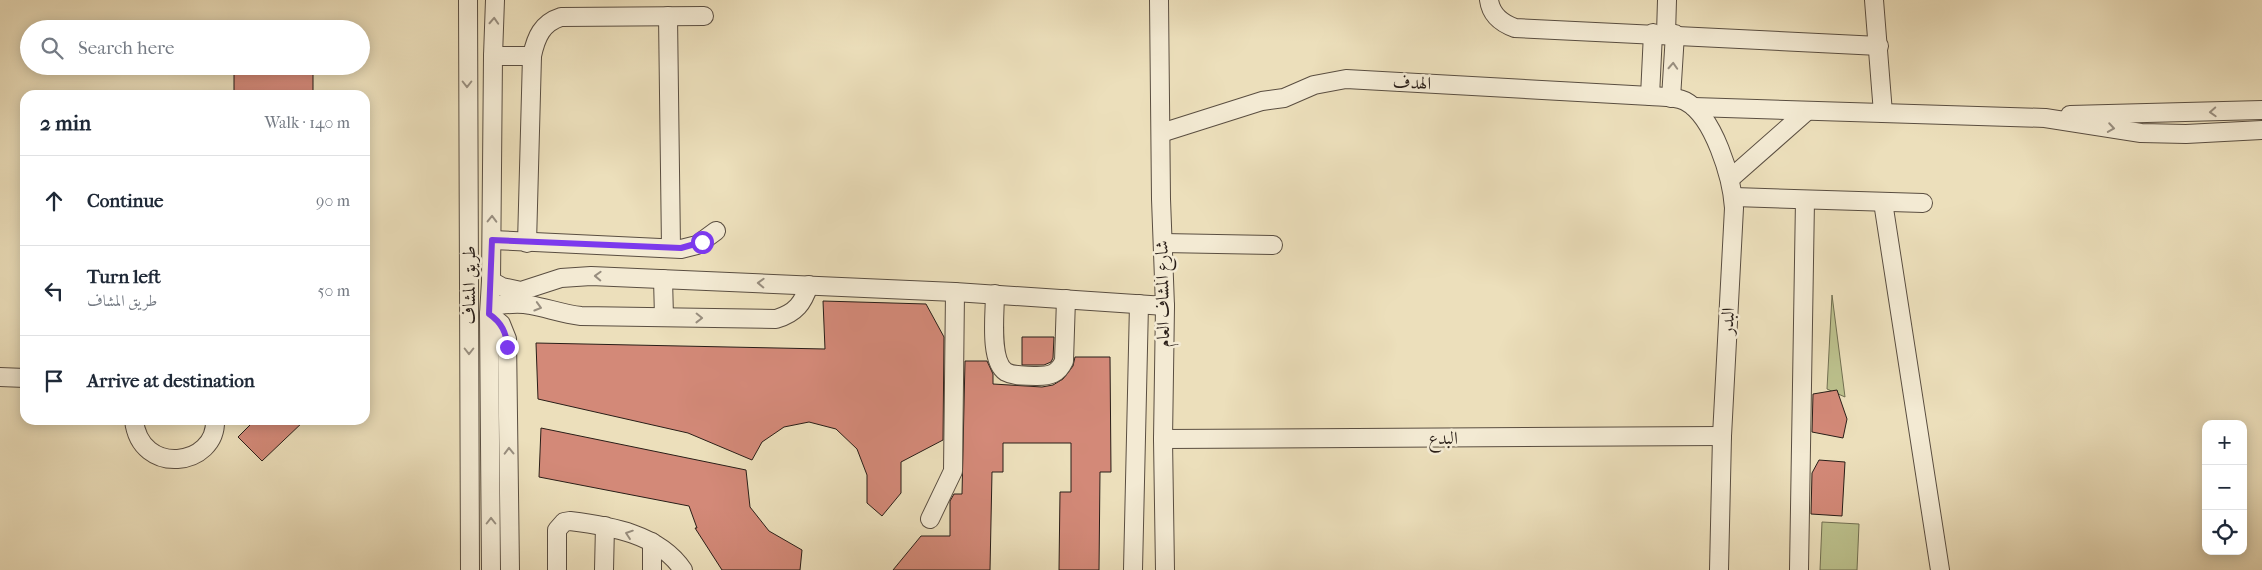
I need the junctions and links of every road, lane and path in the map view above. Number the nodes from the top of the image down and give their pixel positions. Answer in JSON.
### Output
{"nodes":[{"id":1,"x":468,"y":0,"type":"edge"},
{"id":2,"x":495,"y":0,"type":"edge"},
{"id":3,"x":1159,"y":0,"type":"edge"},
{"id":4,"x":1489,"y":0,"type":"edge"},
{"id":5,"x":1667,"y":0,"type":"edge"},
{"id":6,"x":1874,"y":0,"type":"edge"},
{"id":7,"x":668,"y":16,"type":"junction"},
{"id":8,"x":704,"y":16,"type":"dead end"},
{"id":9,"x":1664,"y":34,"type":"junction"},
{"id":10,"x":1879,"y":46,"type":"junction"},
{"id":11,"x":493,"y":56,"type":"junction"},
{"id":12,"x":532,"y":56,"type":"junction"},
{"id":13,"x":1650,"y":96,"type":"junction"},
{"id":14,"x":1672,"y":98,"type":"junction"},
{"id":15,"x":1694,"y":107,"type":"junction"},
{"id":16,"x":2262,"y":110,"type":"edge"},
{"id":17,"x":1807,"y":111,"type":"junction"},
{"id":18,"x":1883,"y":113,"type":"junction"},
{"id":19,"x":2045,"y":118,"type":"junction"},
{"id":20,"x":2262,"y":130,"type":"edge"},
{"id":21,"x":1161,"y":133,"type":"junction"},
{"id":22,"x":1731,"y":178,"type":"junction"},
{"id":23,"x":1734,"y":197,"type":"junction"},
{"id":24,"x":1805,"y":200,"type":"junction"},
{"id":25,"x":1883,"y":202,"type":"junction"},
{"id":26,"x":1922,"y":203,"type":"dead end"},
{"id":27,"x":716,"y":231,"type":"dead end"},
{"id":28,"x":492,"y":240,"type":"junction"},
{"id":29,"x":527,"y":243,"type":"junction"},
{"id":30,"x":1163,"y":243,"type":"junction"},
{"id":31,"x":1273,"y":245,"type":"dead end"},
{"id":32,"x":671,"y":248,"type":"junction"},
{"id":33,"x":664,"y":279,"type":"junction"},
{"id":34,"x":491,"y":281,"type":"junction"},
{"id":35,"x":809,"y":285,"type":"junction"},
{"id":36,"x":955,"y":292,"type":"junction"},
{"id":37,"x":995,"y":294,"type":"junction"},
{"id":38,"x":1066,"y":299,"type":"junction"},
{"id":39,"x":1139,"y":304,"type":"junction"},
{"id":40,"x":1165,"y":306,"type":"junction"},
{"id":41,"x":489,"y":310,"type":"junction"},
{"id":42,"x":664,"y":317,"type":"junction"},
{"id":43,"x":0,"y":377,"type":"edge"},
{"id":44,"x":20,"y":378,"type":"edge"},
{"id":45,"x":135,"y":425,"type":"edge"},
{"id":46,"x":214,"y":425,"type":"edge"},
{"id":47,"x":1722,"y":436,"type":"junction"},
{"id":48,"x":1164,"y":439,"type":"junction"},
{"id":49,"x":930,"y":519,"type":"dead end"},
{"id":50,"x":605,"y":526,"type":"junction"},
{"id":51,"x":652,"y":542,"type":"junction"},
{"id":52,"x":1167,"y":568,"type":"edge"},
{"id":53,"x":470,"y":570,"type":"edge"},
{"id":54,"x":491,"y":570,"type":"edge"},
{"id":55,"x":510,"y":570,"type":"edge"},
{"id":56,"x":557,"y":570,"type":"edge"},
{"id":57,"x":604,"y":570,"type":"edge"},
{"id":58,"x":652,"y":570,"type":"edge"},
{"id":59,"x":683,"y":570,"type":"edge"},
{"id":60,"x":1134,"y":570,"type":"edge"},
{"id":61,"x":1719,"y":570,"type":"edge"},
{"id":62,"x":1799,"y":570,"type":"edge"},
{"id":63,"x":1940,"y":570,"type":"edge"}],
"edges":[{"from":1,"to":53,"type":"street","name":"طريق المشاف","one_way":true},
{"from":11,"to":2,"type":"street","name":"طريق المشاف","one_way":true},
{"from":3,"to":21,"type":"street","name":"شارع المشاف العام"},
{"from":4,"to":9,"type":"street"},
{"from":5,"to":9,"type":"street"},
{"from":6,"to":10,"type":"street"},
{"from":7,"to":8,"type":"street"},
{"from":7,"to":12,"type":"street"},
{"from":7,"to":32,"type":"street"},
{"from":9,"to":10,"type":"street"},
{"from":9,"to":13,"type":"street"},
{"from":14,"to":9,"type":"street","one_way":true},
{"from":10,"to":18,"type":"street"},
{"from":11,"to":12,"type":"street"},
{"from":28,"to":11,"type":"street","name":"طريق المشاف","one_way":true},
{"from":12,"to":29,"type":"street"},
{"from":13,"to":14,"type":"street","name":"الهدف"},
{"from":13,"to":21,"type":"street","name":"الهدف"},
{"from":14,"to":15,"type":"street"},
{"from":15,"to":17,"type":"street"},
{"from":15,"to":22,"type":"street","name":"البدر"},
{"from":16,"to":19,"type":"street","one_way":true},
{"from":17,"to":18,"type":"street"},
{"from":17,"to":22,"type":"street"},
{"from":18,"to":19,"type":"street"},
{"from":19,"to":20,"type":"street","one_way":true},
{"from":21,"to":30,"type":"street","name":"شارع المشاف العام"},
{"from":22,"to":23,"type":"street","name":"البدر"},
{"from":23,"to":24,"type":"street"},
{"from":23,"to":47,"type":"street","name":"البدر"},
{"from":24,"to":25,"type":"street"},
{"from":24,"to":62,"type":"street"},
{"from":25,"to":26,"type":"street"},
{"from":25,"to":63,"type":"street"},
{"from":27,"to":32,"type":"street"},
{"from":28,"to":29,"type":"street"},
{"from":28,"to":34,"type":"street","name":"طريق المشاف"},
{"from":29,"to":32,"type":"street"},
{"from":30,"to":31,"type":"street"},
{"from":30,"to":40,"type":"street","name":"شارع المشاف العام"},
{"from":33,"to":34,"type":"street","one_way":true},
{"from":35,"to":33,"type":"street","one_way":true},
{"from":33,"to":42,"type":"street"},
{"from":34,"to":41,"type":"street","name":"طريق المشاف"},
{"from":35,"to":36,"type":"street"},
{"from":42,"to":35,"type":"street","one_way":true},
{"from":36,"to":37,"type":"street"},
{"from":36,"to":49,"type":"street"},
{"from":37,"to":38,"type":"street"},
{"from":37,"to":38,"type":"street"},
{"from":38,"to":39,"type":"street"},
{"from":39,"to":40,"type":"street"},
{"from":39,"to":60,"type":"street"},
{"from":40,"to":48,"type":"street","name":"شارع المشاف العام"},
{"from":41,"to":42,"type":"street","one_way":true},
{"from":54,"to":41,"type":"street","name":"طريق المشاف","one_way":true},
{"from":55,"to":41,"type":"street","name":"طريق المشاف","one_way":true},
{"from":43,"to":44,"type":"street"},
{"from":45,"to":46,"type":"street"},
{"from":47,"to":48,"type":"street","name":"البدع"},
{"from":47,"to":61,"type":"street","name":"البدر"},
{"from":48,"to":52,"type":"street","name":"شارع المشاف العام"},
{"from":51,"to":50,"type":"street","one_way":true},
{"from":50,"to":56,"type":"street"},
{"from":50,"to":57,"type":"street"},
{"from":51,"to":58,"type":"street"},
{"from":51,"to":59,"type":"street"}]}
